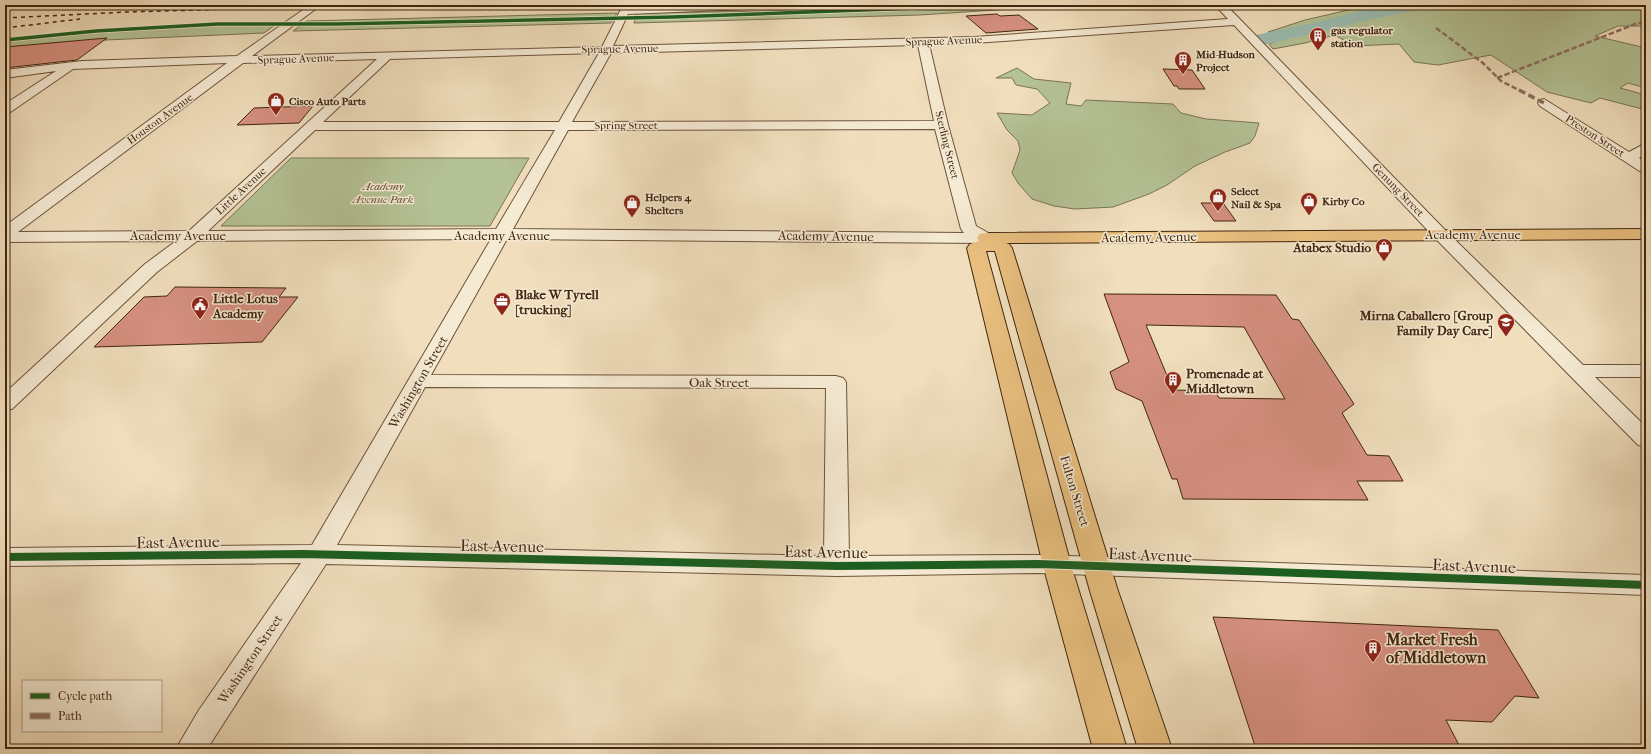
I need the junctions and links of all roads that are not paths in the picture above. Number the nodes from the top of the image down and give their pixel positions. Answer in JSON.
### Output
{"nodes":[{"id":1,"x":316,"y":5,"type":"edge"},
{"id":2,"x":767,"y":5,"type":"edge"},
{"id":3,"x":1220,"y":5,"type":"edge"},
{"id":4,"x":626,"y":8,"type":"edge"},
{"id":5,"x":1236,"y":22,"type":"junction"},
{"id":6,"x":922,"y":42,"type":"junction"},
{"id":7,"x":606,"y":50,"type":"junction"},
{"id":8,"x":387,"y":56,"type":"junction"},
{"id":9,"x":240,"y":60,"type":"junction"},
{"id":10,"x":72,"y":65,"type":"junction"},
{"id":11,"x":5,"y":74,"type":"edge"},
{"id":12,"x":1544,"y":103,"type":"dead end"},
{"id":13,"x":5,"y":110,"type":"edge"},
{"id":14,"x":564,"y":125,"type":"junction"},
{"id":15,"x":942,"y":125,"type":"junction"},
{"id":16,"x":310,"y":126,"type":"junction"},
{"id":17,"x":1646,"y":147,"type":"edge"},
{"id":18,"x":1629,"y":158,"type":"junction"},
{"id":19,"x":1646,"y":169,"type":"edge"},
{"id":20,"x":1646,"y":234,"type":"edge"},
{"id":21,"x":5,"y":235,"type":"edge"},
{"id":22,"x":194,"y":235,"type":"junction"},
{"id":23,"x":501,"y":235,"type":"junction"},
{"id":24,"x":1441,"y":235,"type":"junction"},
{"id":25,"x":986,"y":241,"type":"junction"},
{"id":26,"x":1578,"y":371,"type":"junction"},
{"id":27,"x":1646,"y":371,"type":"edge"},
{"id":28,"x":418,"y":382,"type":"junction"},
{"id":29,"x":5,"y":404,"type":"edge"},
{"id":30,"x":1646,"y":440,"type":"edge"},
{"id":31,"x":318,"y":556,"type":"junction"},
{"id":32,"x":5,"y":557,"type":"edge"},
{"id":33,"x":1058,"y":565,"type":"junction"},
{"id":34,"x":837,"y":566,"type":"junction"},
{"id":35,"x":1097,"y":566,"type":"junction"},
{"id":36,"x":1646,"y":585,"type":"edge"},
{"id":37,"x":191,"y":749,"type":"edge"},
{"id":38,"x":1110,"y":749,"type":"edge"},
{"id":39,"x":1155,"y":749,"type":"edge"}],
"edges":[{"from":1,"to":9,"type":"street","name":"Houston Avenue"},
{"from":2,"to":4,"type":"street"},
{"from":3,"to":5,"type":"street","name":"Genung Street"},
{"from":4,"to":7,"type":"street","name":"Washington Street"},
{"from":5,"to":6,"type":"street","name":"Sprague Avenue"},
{"from":5,"to":24,"type":"street","name":"Genung Street"},
{"from":6,"to":7,"type":"street","name":"Sprague Avenue"},
{"from":6,"to":15,"type":"street","name":"Sterling Street"},
{"from":7,"to":8,"type":"street","name":"Sprague Avenue"},
{"from":7,"to":14,"type":"street","name":"Washington Street"},
{"from":8,"to":9,"type":"street","name":"Sprague Avenue"},
{"from":8,"to":16,"type":"street","name":"Little Avenue"},
{"from":9,"to":10,"type":"street","name":"Sprague Avenue"},
{"from":9,"to":21,"type":"street","name":"Houston Avenue"},
{"from":10,"to":11,"type":"street","name":"Sprague Avenue"},
{"from":10,"to":13,"type":"street"},
{"from":12,"to":18,"type":"street","name":"Preston Street"},
{"from":14,"to":15,"type":"street","name":"Spring Street"},
{"from":14,"to":16,"type":"street","name":"Spring Street"},
{"from":14,"to":23,"type":"street","name":"Washington Street"},
{"from":15,"to":25,"type":"street","name":"Sterling Street"},
{"from":16,"to":22,"type":"street","name":"Little Avenue"},
{"from":17,"to":18,"type":"street"},
{"from":18,"to":19,"type":"street","name":"Preston Street"},
{"from":20,"to":24,"type":"main road","name":"Academy Avenue"},
{"from":21,"to":22,"type":"street","name":"Academy Avenue"},
{"from":22,"to":23,"type":"street","name":"Academy Avenue"},
{"from":22,"to":29,"type":"street","name":"Little Avenue"},
{"from":23,"to":25,"type":"street","name":"Academy Avenue"},
{"from":23,"to":28,"type":"street","name":"Washington Street"},
{"from":24,"to":25,"type":"main road","name":"Academy Avenue"},
{"from":24,"to":26,"type":"street","name":"Genung Street"},
{"from":25,"to":33,"type":"main road"},
{"from":25,"to":35,"type":"main road","name":"Fulton Street"},
{"from":26,"to":27,"type":"street"},
{"from":26,"to":30,"type":"street","name":"Genung Street"},
{"from":28,"to":31,"type":"street","name":"Washington Street"},
{"from":28,"to":34,"type":"street","name":"Oak Street"},
{"from":31,"to":32,"type":"street","name":"East Avenue"},
{"from":31,"to":34,"type":"street","name":"East Avenue"},
{"from":31,"to":37,"type":"street","name":"Washington Street"},
{"from":33,"to":34,"type":"street","name":"East Avenue"},
{"from":33,"to":35,"type":"street","name":"East Avenue"},
{"from":33,"to":38,"type":"main road"},
{"from":35,"to":36,"type":"street","name":"East Avenue"},
{"from":35,"to":39,"type":"main road","name":"Fulton Street"}]}
